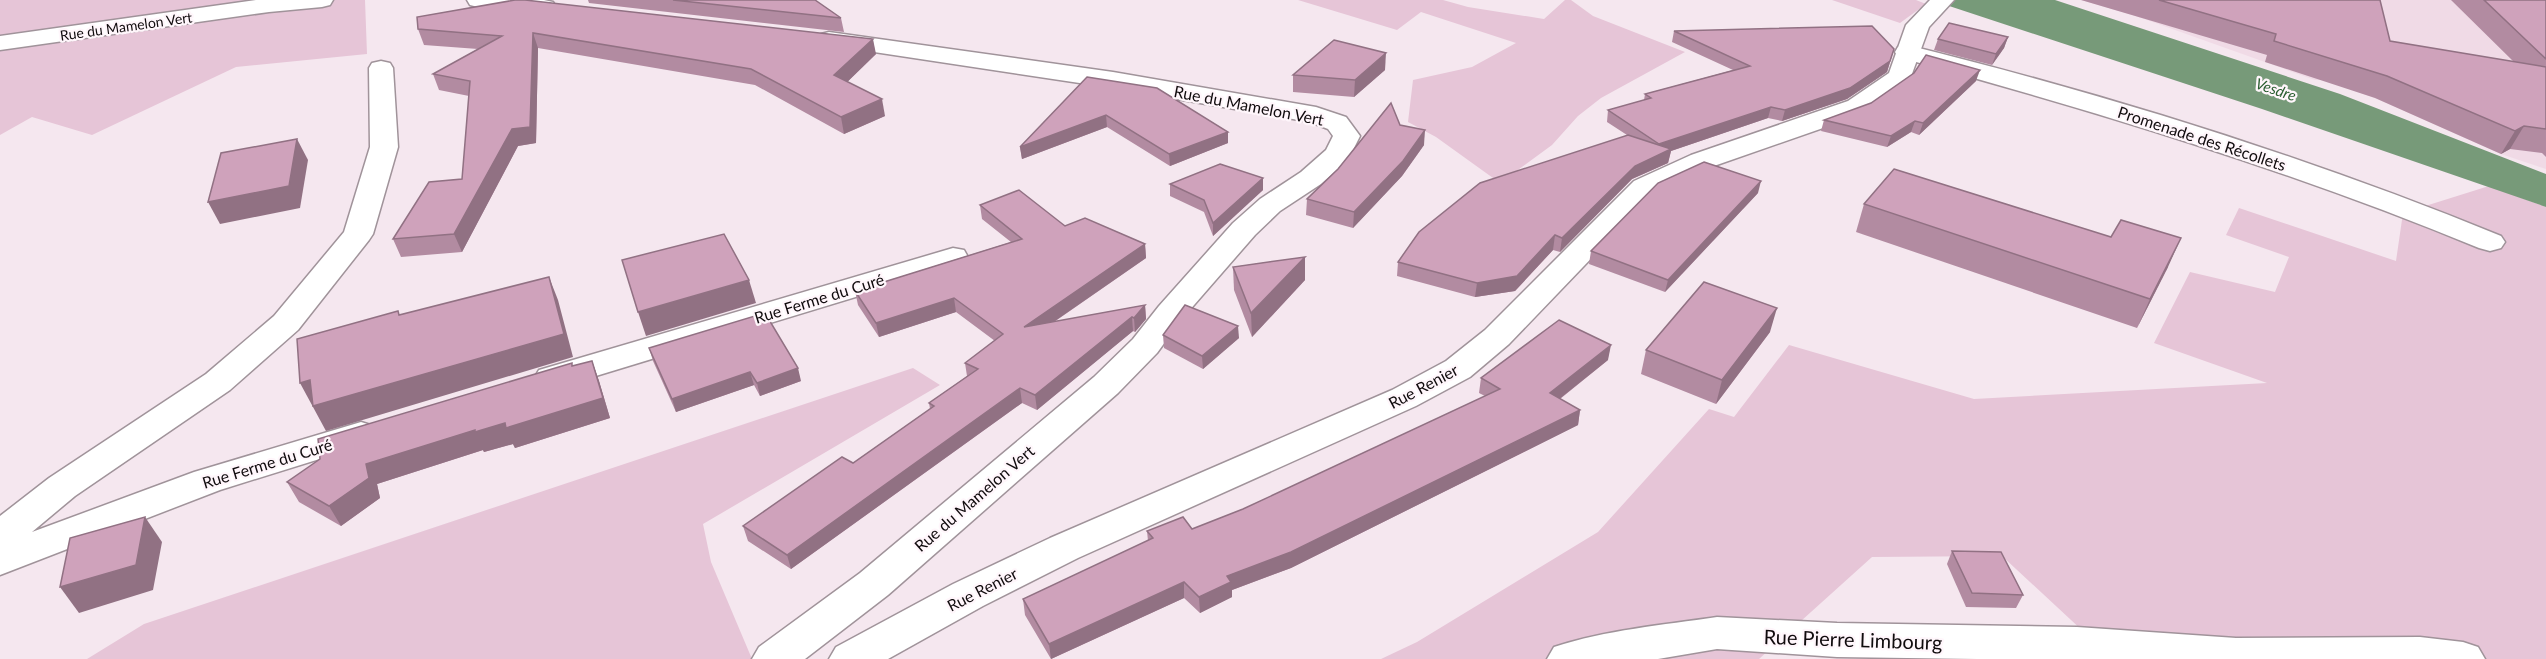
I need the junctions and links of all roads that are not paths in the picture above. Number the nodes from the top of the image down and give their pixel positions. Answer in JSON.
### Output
{"nodes":[{"id":1,"x":322,"y":0,"type":"edge"},
{"id":2,"x":478,"y":0,"type":"edge"},
{"id":3,"x":1943,"y":0,"type":"edge"},
{"id":4,"x":567,"y":9,"type":"edge"},
{"id":5,"x":809,"y":36,"type":"edge"},
{"id":6,"x":1912,"y":39,"type":"junction"},
{"id":7,"x":0,"y":44,"type":"edge"},
{"id":8,"x":381,"y":69,"type":"dead end"},
{"id":9,"x":2490,"y":242,"type":"dead end"},
{"id":10,"x":953,"y":257,"type":"dead end"},
{"id":11,"x":517,"y":388,"type":"edge"},
{"id":12,"x":390,"y":426,"type":"edge"},
{"id":13,"x":0,"y":537,"type":"edge"},
{"id":14,"x":0,"y":561,"type":"edge"},
{"id":15,"x":774,"y":659,"type":"edge"},
{"id":16,"x":851,"y":659,"type":"edge"},
{"id":17,"x":1569,"y":659,"type":"edge"},
{"id":18,"x":2463,"y":659,"type":"edge"}],
"edges":[{"from":1,"to":7,"type":"street","name":"Rue du Mamelon Vert"},
{"from":2,"to":4,"type":"street"},
{"from":3,"to":6,"type":"street","name":"Rue Renier"},
{"from":5,"to":15,"type":"street","name":"Rue du Mamelon Vert"},
{"from":6,"to":9,"type":"street","name":"Promenade des Récollets"},
{"from":6,"to":16,"type":"street","name":"Rue Renier"},
{"from":8,"to":13,"type":"street"},
{"from":10,"to":11,"type":"street","name":"Rue Ferme du Curé"},
{"from":12,"to":14,"type":"street","name":"Rue Ferme du Curé"},
{"from":17,"to":18,"type":"street","name":"Rue Pierre Limbourg"}]}
